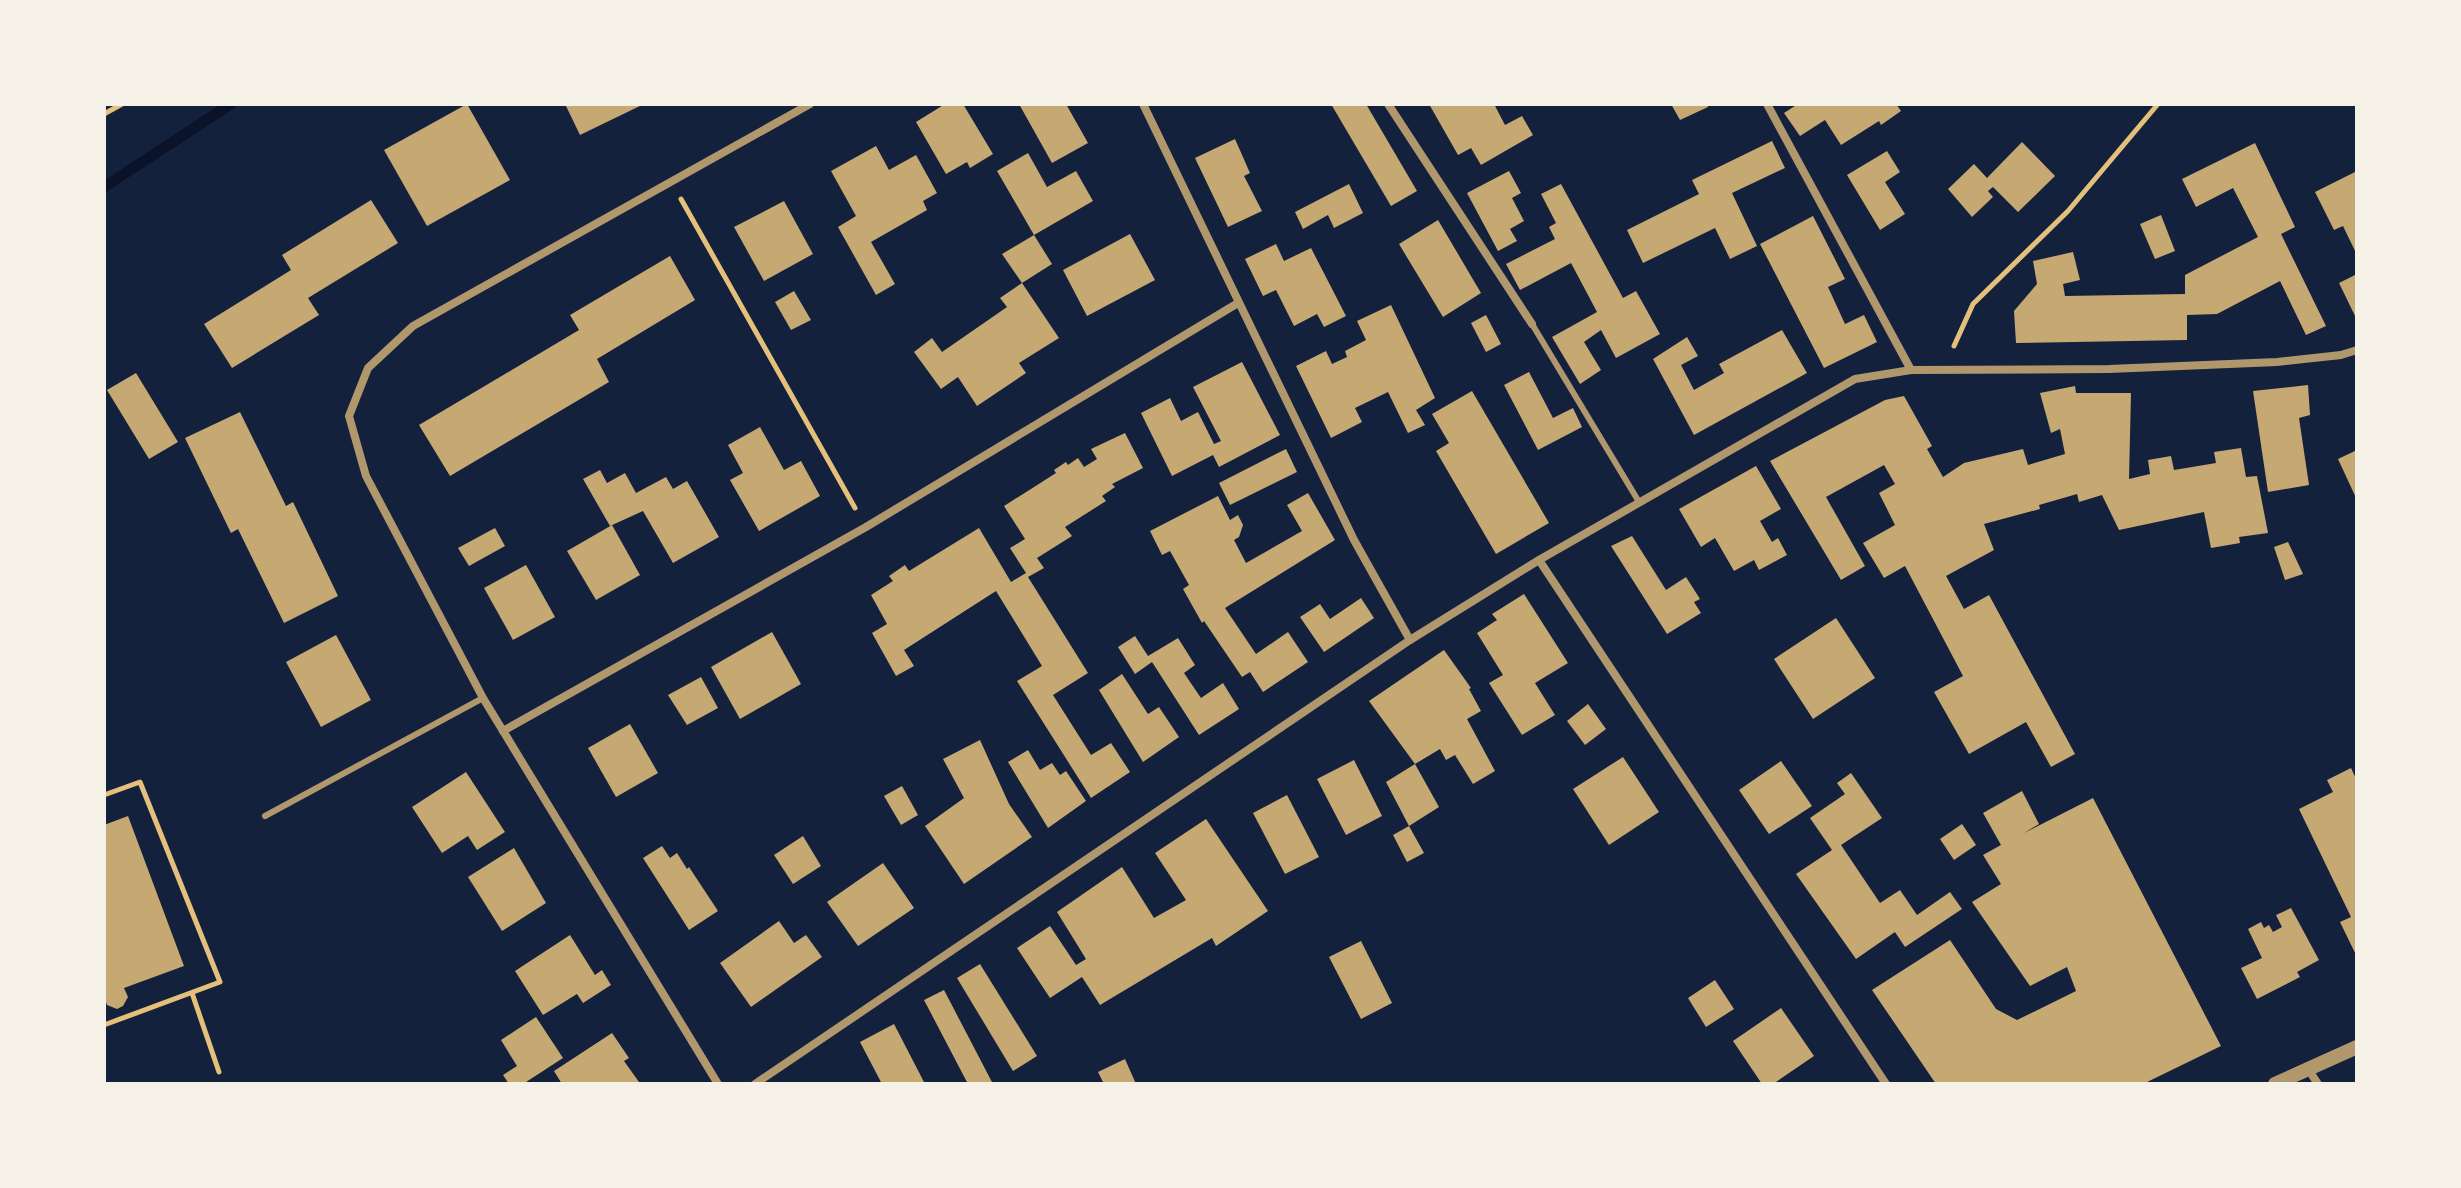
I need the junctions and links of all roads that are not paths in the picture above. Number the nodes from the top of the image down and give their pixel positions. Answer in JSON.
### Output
{"nodes":[{"id":1,"x":810,"y":104,"type":"edge"},
{"id":2,"x":1143,"y":104,"type":"edge"},
{"id":3,"x":1388,"y":104,"type":"edge"},
{"id":4,"x":1767,"y":104,"type":"edge"},
{"id":5,"x":1238,"y":303,"type":"junction"},
{"id":6,"x":1532,"y":324,"type":"joint"},
{"id":7,"x":2357,"y":350,"type":"edge"},
{"id":8,"x":1911,"y":370,"type":"junction"},
{"id":9,"x":1639,"y":502,"type":"junction"},
{"id":10,"x":1539,"y":560,"type":"junction"},
{"id":11,"x":1410,"y":640,"type":"junction"},
{"id":12,"x":483,"y":698,"type":"junction"},
{"id":13,"x":503,"y":731,"type":"junction"},
{"id":14,"x":265,"y":816,"type":"dead end"},
{"id":15,"x":2357,"y":1047,"type":"edge"},
{"id":16,"x":2308,"y":1069,"type":"junction"},
{"id":17,"x":718,"y":1084,"type":"edge"},
{"id":18,"x":755,"y":1084,"type":"edge"},
{"id":19,"x":1886,"y":1084,"type":"edge"},
{"id":20,"x":2275,"y":1084,"type":"edge"},
{"id":21,"x":2318,"y":1084,"type":"edge"}],
"edges":[{"from":1,"to":12,"type":"street"},
{"from":2,"to":5,"type":"street"},
{"from":3,"to":6,"type":"street"},
{"from":4,"to":8,"type":"street"},
{"from":5,"to":11,"type":"street"},
{"from":5,"to":13,"type":"street"},
{"from":6,"to":9,"type":"lane"},
{"from":7,"to":8,"type":"street"},
{"from":8,"to":9,"type":"street"},
{"from":9,"to":10,"type":"street"},
{"from":10,"to":11,"type":"street"},
{"from":10,"to":19,"type":"street"},
{"from":11,"to":18,"type":"street"},
{"from":12,"to":13,"type":"street"},
{"from":12,"to":14,"type":"lane"},
{"from":13,"to":17,"type":"street"},
{"from":15,"to":16,"type":"street"},
{"from":16,"to":20,"type":"street"},
{"from":16,"to":21,"type":"street"}]}
